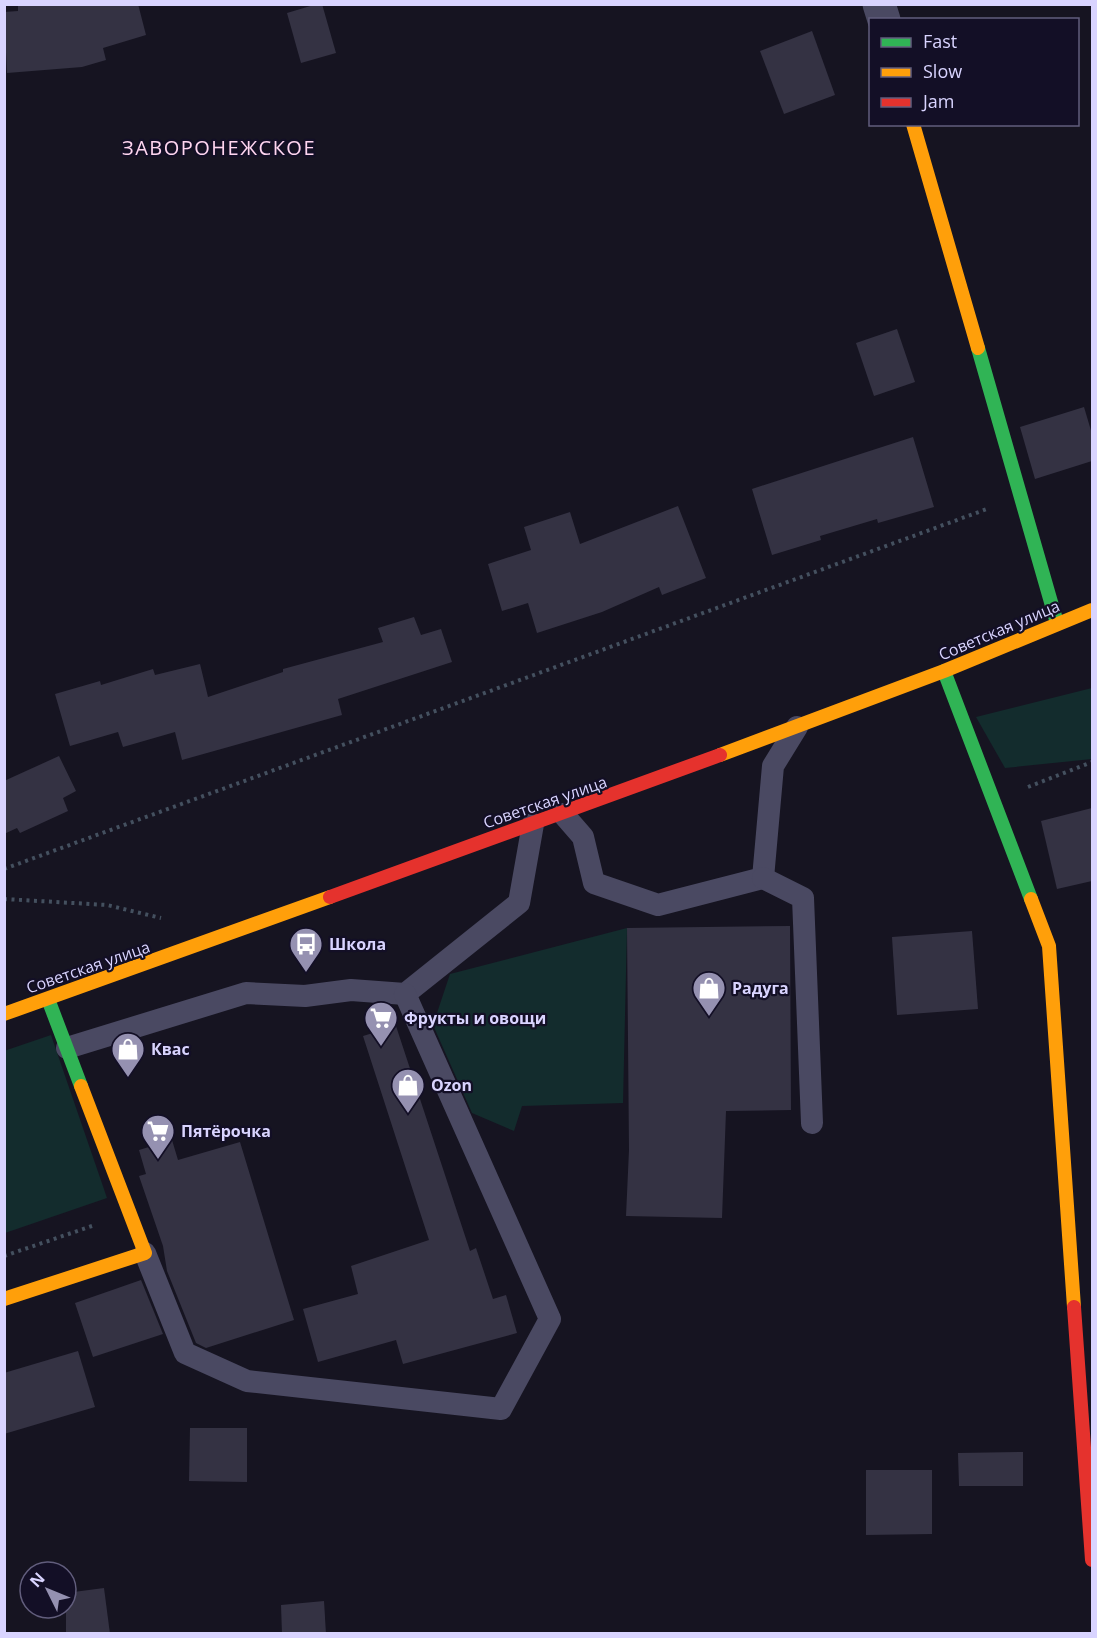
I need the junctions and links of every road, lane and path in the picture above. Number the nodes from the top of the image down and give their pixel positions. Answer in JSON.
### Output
{"nodes":[{"id":1,"x":914,"y":126,"type":"edge"},
{"id":2,"x":1018,"y":494,"type":"junction"},
{"id":3,"x":1092,"y":610,"type":"edge"},
{"id":4,"x":1056,"y":623,"type":"junction"},
{"id":5,"x":944,"y":671,"type":"junction"},
{"id":6,"x":797,"y":727,"type":"junction"},
{"id":7,"x":1092,"y":762,"type":"edge"},
{"id":8,"x":994,"y":801,"type":"junction"},
{"id":9,"x":563,"y":814,"type":"junction"},
{"id":10,"x":533,"y":824,"type":"junction"},
{"id":11,"x":4,"y":869,"type":"edge"},
{"id":12,"x":763,"y":878,"type":"junction"},
{"id":13,"x":4,"y":899,"type":"edge"},
{"id":14,"x":162,"y":918,"type":"dead end"},
{"id":15,"x":405,"y":994,"type":"junction"},
{"id":16,"x":48,"y":999,"type":"junction"},
{"id":17,"x":4,"y":1014,"type":"edge"},
{"id":18,"x":67,"y":1048,"type":"junction"},
{"id":19,"x":812,"y":1123,"type":"dead end"},
{"id":20,"x":130,"y":1214,"type":"junction"},
{"id":21,"x":145,"y":1253,"type":"junction"},
{"id":22,"x":4,"y":1256,"type":"edge"},
{"id":23,"x":4,"y":1299,"type":"edge"},
{"id":24,"x":1092,"y":1560,"type":"edge"}],
"edges":[{"from":1,"to":2,"type":"street"},
{"from":2,"to":4,"type":"street"},
{"from":2,"to":11,"type":"path"},
{"from":3,"to":4,"type":"street","name":"Советская улица"},
{"from":4,"to":5,"type":"street","name":"Советская улица"},
{"from":5,"to":6,"type":"street","name":"Советская улица"},
{"from":5,"to":8,"type":"street"},
{"from":6,"to":9,"type":"street","name":"Советская улица"},
{"from":6,"to":12,"type":"lane"},
{"from":7,"to":8,"type":"path"},
{"from":8,"to":24,"type":"street"},
{"from":9,"to":10,"type":"street","name":"Советская улица"},
{"from":9,"to":12,"type":"lane"},
{"from":10,"to":15,"type":"lane"},
{"from":10,"to":16,"type":"street","name":"Советская улица"},
{"from":12,"to":19,"type":"lane"},
{"from":13,"to":14,"type":"path"},
{"from":15,"to":18,"type":"lane"},
{"from":15,"to":21,"type":"lane"},
{"from":16,"to":17,"type":"street","name":"Советская улица"},
{"from":16,"to":18,"type":"street"},
{"from":18,"to":20,"type":"street"},
{"from":20,"to":21,"type":"street"},
{"from":20,"to":22,"type":"path"},
{"from":21,"to":23,"type":"street"}]}
